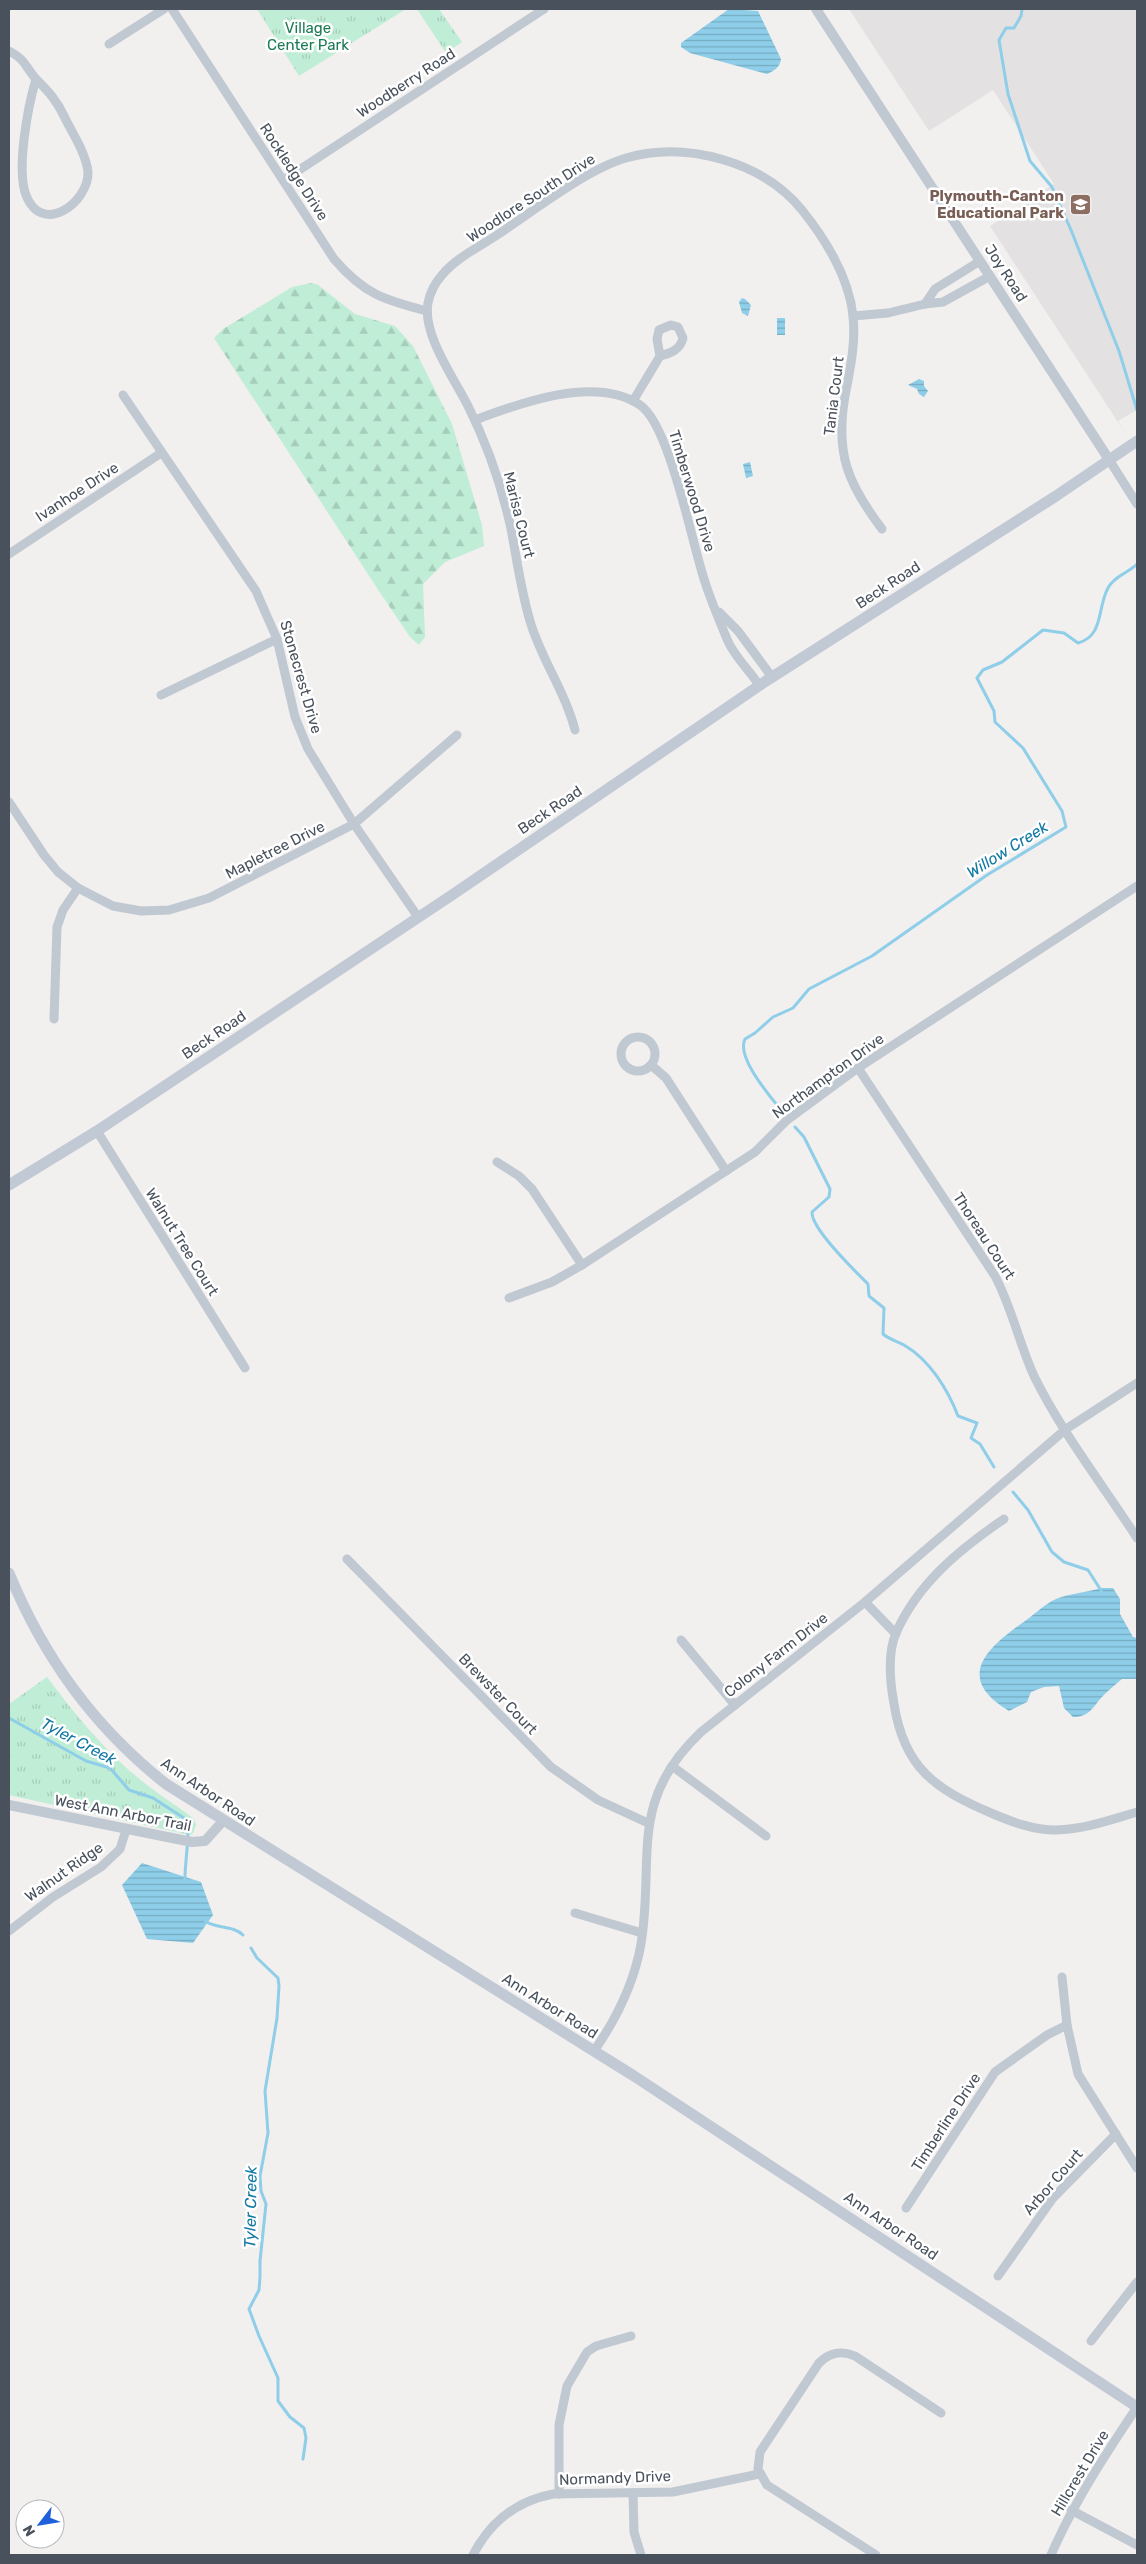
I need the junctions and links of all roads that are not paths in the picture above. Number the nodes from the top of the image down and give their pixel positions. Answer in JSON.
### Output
{"nodes":[{"id":1,"x":164,"y":9,"type":"edge"},
{"id":2,"x":172,"y":9,"type":"edge"},
{"id":3,"x":544,"y":9,"type":"edge"},
{"id":4,"x":816,"y":9,"type":"edge"},
{"id":5,"x":109,"y":44,"type":"dead end"},
{"id":6,"x":9,"y":51,"type":"edge"},
{"id":7,"x":36,"y":79,"type":"junction"},
{"id":8,"x":284,"y":180,"type":"junction"},
{"id":9,"x":980,"y":261,"type":"junction"},
{"id":10,"x":990,"y":276,"type":"junction"},
{"id":11,"x":925,"y":304,"type":"junction"},
{"id":12,"x":427,"y":311,"type":"junction"},
{"id":13,"x":853,"y":316,"type":"junction"},
{"id":14,"x":660,"y":356,"type":"dead end"},
{"id":15,"x":123,"y":395,"type":"dead end"},
{"id":16,"x":633,"y":401,"type":"junction"},
{"id":17,"x":475,"y":420,"type":"junction"},
{"id":18,"x":1137,"y":440,"type":"edge"},
{"id":19,"x":161,"y":453,"type":"junction"},
{"id":20,"x":1108,"y":458,"type":"junction"},
{"id":21,"x":1137,"y":504,"type":"edge"},
{"id":22,"x":882,"y":529,"type":"dead end"},
{"id":23,"x":9,"y":554,"type":"edge"},
{"id":24,"x":717,"y":610,"type":"junction"},
{"id":25,"x":277,"y":639,"type":"junction"},
{"id":26,"x":772,"y":677,"type":"junction"},
{"id":27,"x":760,"y":685,"type":"junction"},
{"id":28,"x":161,"y":695,"type":"dead end"},
{"id":29,"x":575,"y":730,"type":"dead end"},
{"id":30,"x":457,"y":735,"type":"dead end"},
{"id":31,"x":9,"y":802,"type":"edge"},
{"id":32,"x":354,"y":824,"type":"junction"},
{"id":33,"x":1137,"y":886,"type":"edge"},
{"id":34,"x":78,"y":888,"type":"junction"},
{"id":35,"x":418,"y":917,"type":"junction"},
{"id":36,"x":54,"y":1019,"type":"dead end"},
{"id":37,"x":651,"y":1065,"type":"dead end"},
{"id":38,"x":858,"y":1068,"type":"junction"},
{"id":39,"x":97,"y":1131,"type":"junction"},
{"id":40,"x":497,"y":1162,"type":"dead end"},
{"id":41,"x":726,"y":1170,"type":"junction"},
{"id":42,"x":9,"y":1185,"type":"edge"},
{"id":43,"x":582,"y":1265,"type":"junction"},
{"id":44,"x":509,"y":1298,"type":"dead end"},
{"id":45,"x":245,"y":1368,"type":"dead end"},
{"id":46,"x":1137,"y":1383,"type":"edge"},
{"id":47,"x":1066,"y":1429,"type":"junction"},
{"id":48,"x":1004,"y":1519,"type":"dead end"},
{"id":49,"x":1137,"y":1538,"type":"edge"},
{"id":50,"x":347,"y":1558,"type":"dead end"},
{"id":51,"x":9,"y":1573,"type":"edge"},
{"id":52,"x":865,"y":1602,"type":"junction"},
{"id":53,"x":896,"y":1634,"type":"junction"},
{"id":54,"x":681,"y":1640,"type":"dead end"},
{"id":55,"x":735,"y":1705,"type":"junction"},
{"id":56,"x":672,"y":1766,"type":"junction"},
{"id":57,"x":9,"y":1805,"type":"edge"},
{"id":58,"x":1137,"y":1812,"type":"edge"},
{"id":59,"x":222,"y":1821,"type":"junction"},
{"id":60,"x":648,"y":1823,"type":"junction"},
{"id":61,"x":126,"y":1830,"type":"junction"},
{"id":62,"x":766,"y":1836,"type":"dead end"},
{"id":63,"x":575,"y":1913,"type":"dead end"},
{"id":64,"x":9,"y":1931,"type":"edge"},
{"id":65,"x":642,"y":1933,"type":"junction"},
{"id":66,"x":1062,"y":1977,"type":"dead end"},
{"id":67,"x":1067,"y":2025,"type":"junction"},
{"id":68,"x":594,"y":2051,"type":"junction"},
{"id":69,"x":1116,"y":2134,"type":"junction"},
{"id":70,"x":1137,"y":2168,"type":"edge"},
{"id":71,"x":906,"y":2208,"type":"dead end"},
{"id":72,"x":998,"y":2276,"type":"dead end"},
{"id":73,"x":1137,"y":2282,"type":"edge"},
{"id":74,"x":631,"y":2336,"type":"dead end"},
{"id":75,"x":1091,"y":2341,"type":"dead end"},
{"id":76,"x":1137,"y":2407,"type":"edge"},
{"id":77,"x":941,"y":2413,"type":"dead end"},
{"id":78,"x":759,"y":2474,"type":"junction"},
{"id":79,"x":634,"y":2493,"type":"junction"},
{"id":80,"x":559,"y":2494,"type":"junction"},
{"id":81,"x":1071,"y":2510,"type":"junction"},
{"id":82,"x":1137,"y":2545,"type":"edge"},
{"id":83,"x":473,"y":2555,"type":"edge"},
{"id":84,"x":641,"y":2555,"type":"edge"},
{"id":85,"x":876,"y":2555,"type":"edge"},
{"id":86,"x":1051,"y":2555,"type":"edge"}],
"edges":[{"from":1,"to":5,"type":"street"},
{"from":2,"to":8,"type":"street","name":"Rockledge Drive"},
{"from":3,"to":8,"type":"street","name":"Woodberry Road"},
{"from":4,"to":9,"type":"street","name":"Joy Road"},
{"from":6,"to":7,"type":"street"},
{"from":7,"to":7,"type":"street"},
{"from":8,"to":12,"type":"street","name":"Rockledge Drive"},
{"from":9,"to":10,"type":"street","name":"Joy Road"},
{"from":9,"to":11,"type":"street"},
{"from":10,"to":11,"type":"street"},
{"from":10,"to":20,"type":"street","name":"Joy Road"},
{"from":11,"to":13,"type":"street"},
{"from":12,"to":13,"type":"street","name":"Woodlore South Drive"},
{"from":12,"to":17,"type":"street","name":"Marisa Court"},
{"from":13,"to":22,"type":"street","name":"Tania Court"},
{"from":14,"to":16,"type":"street"},
{"from":15,"to":19,"type":"street","name":"Stonecrest Drive"},
{"from":16,"to":17,"type":"street","name":"Timberwood Drive"},
{"from":16,"to":24,"type":"street","name":"Timberwood Drive"},
{"from":17,"to":29,"type":"street","name":"Marisa Court"},
{"from":18,"to":20,"type":"main road","name":"Beck Road"},
{"from":19,"to":23,"type":"street","name":"Ivanhoe Drive"},
{"from":19,"to":25,"type":"street","name":"Stonecrest Drive"},
{"from":20,"to":21,"type":"street","name":"Joy Road"},
{"from":20,"to":26,"type":"main road","name":"Beck Road"},
{"from":24,"to":26,"type":"street","name":"Timberwood Drive"},
{"from":24,"to":27,"type":"street","name":"Timberwood Drive"},
{"from":25,"to":28,"type":"street"},
{"from":25,"to":32,"type":"street","name":"Stonecrest Drive"},
{"from":26,"to":27,"type":"main road","name":"Beck Road"},
{"from":27,"to":35,"type":"main road","name":"Beck Road"},
{"from":30,"to":32,"type":"street","name":"Mapletree Drive"},
{"from":31,"to":34,"type":"street","name":"Mapletree Drive"},
{"from":32,"to":34,"type":"street","name":"Mapletree Drive"},
{"from":32,"to":35,"type":"street","name":"Stonecrest Drive"},
{"from":33,"to":38,"type":"street","name":"Northampton Drive"},
{"from":34,"to":36,"type":"street"},
{"from":35,"to":39,"type":"main road","name":"Beck Road"},
{"from":37,"to":41,"type":"street"},
{"from":38,"to":41,"type":"street","name":"Northampton Drive"},
{"from":38,"to":47,"type":"street","name":"Thoreau Court"},
{"from":39,"to":42,"type":"main road","name":"Beck Road"},
{"from":39,"to":45,"type":"street","name":"Walnut Tree Court"},
{"from":40,"to":43,"type":"street"},
{"from":41,"to":43,"type":"street","name":"Northampton Drive"},
{"from":43,"to":44,"type":"street","name":"Northampton Drive"},
{"from":46,"to":47,"type":"street","name":"Colony Farm Drive"},
{"from":47,"to":49,"type":"street","name":"Thoreau Court"},
{"from":47,"to":52,"type":"street","name":"Colony Farm Drive"},
{"from":48,"to":53,"type":"street"},
{"from":50,"to":60,"type":"street","name":"Brewster Court"},
{"from":51,"to":59,"type":"main road","name":"Ann Arbor Road"},
{"from":52,"to":53,"type":"street"},
{"from":52,"to":55,"type":"street","name":"Colony Farm Drive"},
{"from":53,"to":58,"type":"street"},
{"from":54,"to":55,"type":"street"},
{"from":55,"to":56,"type":"street","name":"Colony Farm Drive"},
{"from":56,"to":60,"type":"street","name":"Colony Farm Drive"},
{"from":56,"to":62,"type":"street"},
{"from":57,"to":61,"type":"street","name":"West Ann Arbor Trail"},
{"from":59,"to":61,"type":"street","name":"West Ann Arbor Trail"},
{"from":59,"to":68,"type":"main road","name":"Ann Arbor Road"},
{"from":60,"to":65,"type":"street","name":"Colony Farm Drive"},
{"from":61,"to":64,"type":"street","name":"Walnut Ridge"},
{"from":63,"to":65,"type":"street"},
{"from":65,"to":68,"type":"street","name":"Colony Farm Drive"},
{"from":66,"to":67,"type":"street"},
{"from":67,"to":69,"type":"street"},
{"from":67,"to":71,"type":"street","name":"Timberline Drive"},
{"from":68,"to":76,"type":"main road","name":"Ann Arbor Road"},
{"from":69,"to":70,"type":"street"},
{"from":69,"to":72,"type":"street","name":"Arbor Court"},
{"from":73,"to":75,"type":"street"},
{"from":74,"to":80,"type":"street"},
{"from":76,"to":81,"type":"street","name":"Hillcrest Drive"},
{"from":77,"to":78,"type":"street"},
{"from":78,"to":79,"type":"street","name":"Normandy Drive"},
{"from":78,"to":85,"type":"street"},
{"from":79,"to":80,"type":"street","name":"Normandy Drive"},
{"from":79,"to":84,"type":"street"},
{"from":80,"to":83,"type":"street","name":"Normandy Drive"},
{"from":81,"to":82,"type":"street"},
{"from":81,"to":86,"type":"street","name":"Hillcrest Drive"}]}
